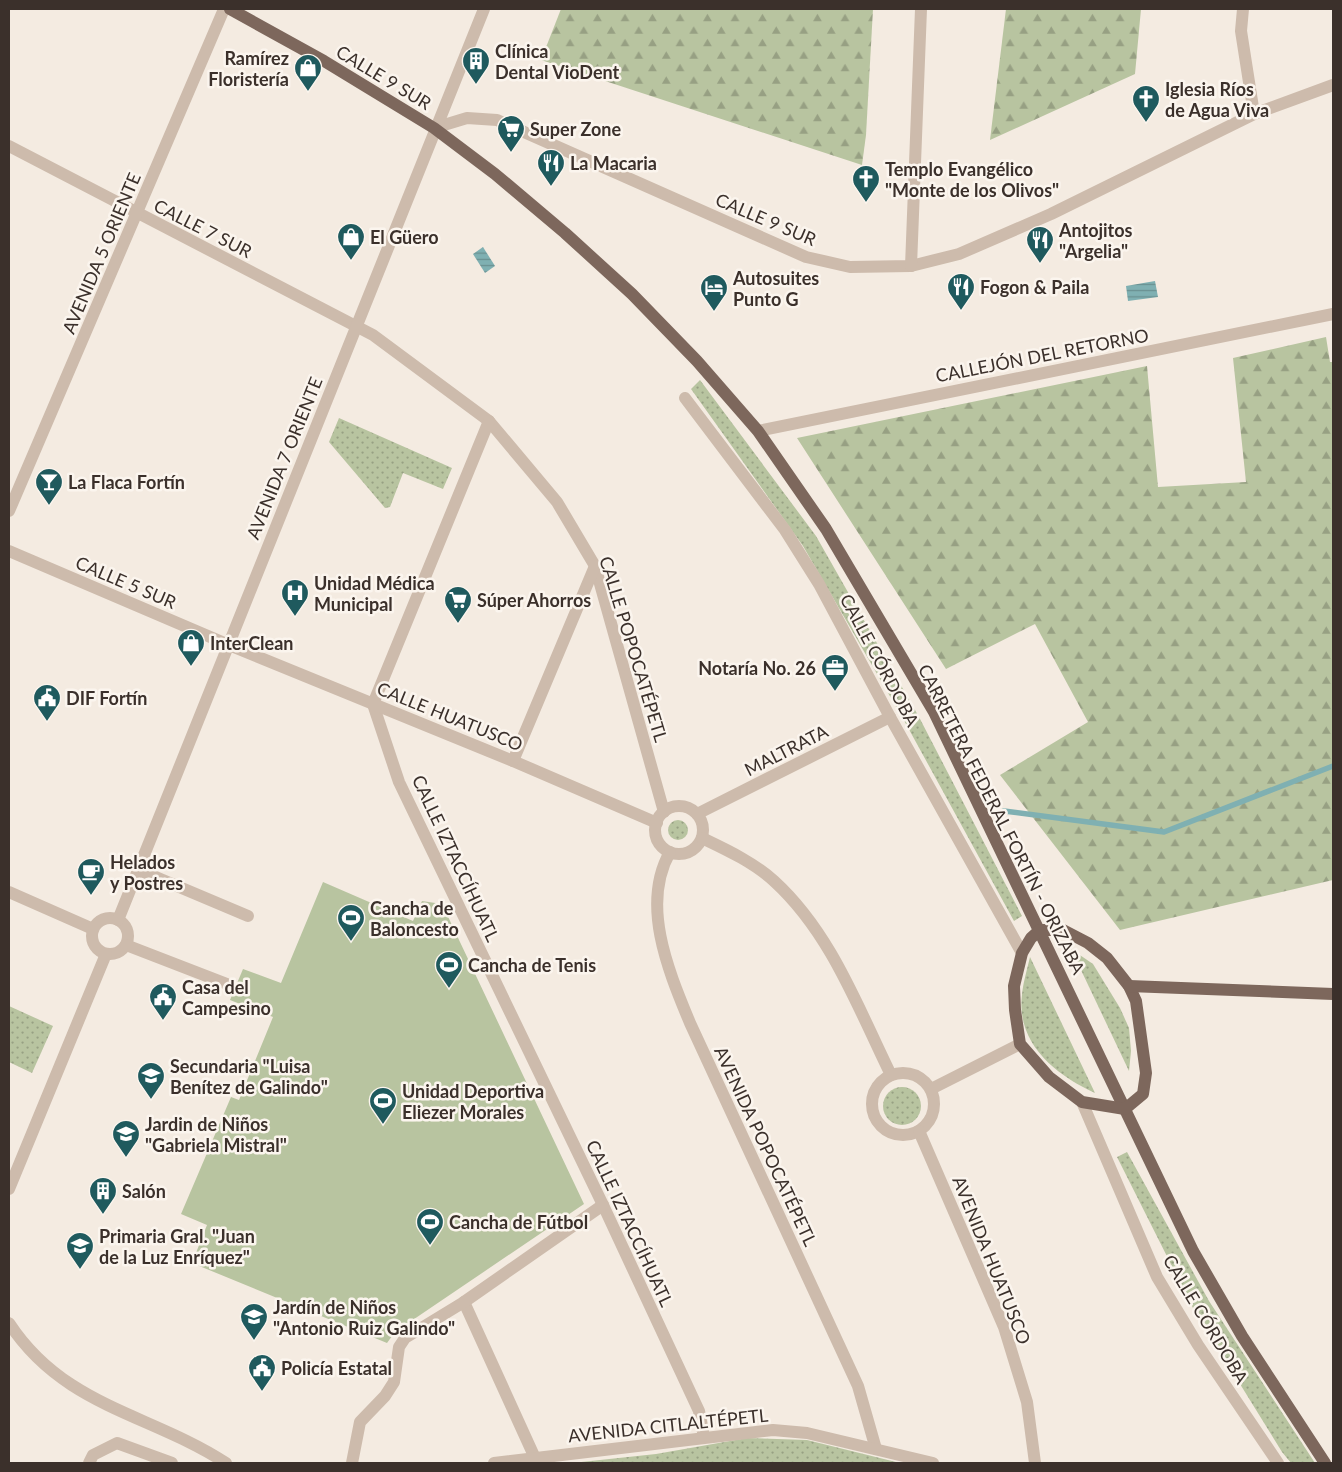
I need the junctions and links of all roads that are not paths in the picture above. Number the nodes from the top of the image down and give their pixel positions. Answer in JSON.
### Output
{"nodes":[{"id":1,"x":224,"y":9,"type":"edge"},
{"id":2,"x":230,"y":9,"type":"edge"},
{"id":3,"x":484,"y":9,"type":"edge"},
{"id":4,"x":921,"y":9,"type":"edge"},
{"id":5,"x":1243,"y":9,"type":"edge"},
{"id":6,"x":1333,"y":85,"type":"edge"},
{"id":7,"x":1254,"y":114,"type":"junction"},
{"id":8,"x":434,"y":128,"type":"junction"},
{"id":9,"x":9,"y":146,"type":"edge"},
{"id":10,"x":138,"y":214,"type":"junction"},
{"id":11,"x":911,"y":266,"type":"junction"},
{"id":12,"x":1333,"y":314,"type":"edge"},
{"id":13,"x":356,"y":325,"type":"junction"},
{"id":14,"x":685,"y":398,"type":"dead end"},
{"id":15,"x":489,"y":421,"type":"junction"},
{"id":16,"x":758,"y":431,"type":"junction"},
{"id":17,"x":9,"y":511,"type":"edge"},
{"id":18,"x":9,"y":551,"type":"edge"},
{"id":19,"x":595,"y":566,"type":"junction"},
{"id":20,"x":229,"y":645,"type":"junction"},
{"id":21,"x":373,"y":704,"type":"junction"},
{"id":22,"x":890,"y":717,"type":"junction"},
{"id":23,"x":513,"y":760,"type":"junction"},
{"id":24,"x":664,"y":812,"type":"junction"},
{"id":25,"x":697,"y":814,"type":"junction"},
{"id":26,"x":657,"y":823,"type":"junction"},
{"id":27,"x":702,"y":838,"type":"junction"},
{"id":28,"x":670,"y":852,"type":"junction"},
{"id":29,"x":139,"y":870,"type":"junction"},
{"id":30,"x":9,"y":892,"type":"edge"},
{"id":31,"x":248,"y":916,"type":"dead end"},
{"id":32,"x":118,"y":920,"type":"junction"},
{"id":33,"x":93,"y":929,"type":"junction"},
{"id":34,"x":1040,"y":930,"type":"junction"},
{"id":35,"x":126,"y":945,"type":"junction"},
{"id":36,"x":1022,"y":953,"type":"junction"},
{"id":37,"x":106,"y":954,"type":"junction"},
{"id":38,"x":227,"y":984,"type":"dead end"},
{"id":39,"x":1129,"y":986,"type":"junction"},
{"id":40,"x":1333,"y":994,"type":"edge"},
{"id":41,"x":1020,"y":1044,"type":"junction"},
{"id":42,"x":891,"y":1075,"type":"junction"},
{"id":43,"x":930,"y":1089,"type":"junction"},
{"id":44,"x":1082,"y":1102,"type":"junction"},
{"id":45,"x":1125,"y":1109,"type":"junction"},
{"id":46,"x":919,"y":1131,"type":"junction"},
{"id":47,"x":9,"y":1189,"type":"edge"},
{"id":48,"x":603,"y":1205,"type":"junction"},
{"id":49,"x":464,"y":1302,"type":"junction"},
{"id":50,"x":9,"y":1324,"type":"edge"},
{"id":51,"x":704,"y":1437,"type":"junction"},
{"id":52,"x":876,"y":1449,"type":"junction"},
{"id":53,"x":535,"y":1458,"type":"junction"},
{"id":54,"x":88,"y":1463,"type":"edge"},
{"id":55,"x":172,"y":1463,"type":"edge"},
{"id":56,"x":226,"y":1463,"type":"edge"},
{"id":57,"x":352,"y":1463,"type":"edge"},
{"id":58,"x":494,"y":1463,"type":"edge"},
{"id":59,"x":933,"y":1463,"type":"edge"},
{"id":60,"x":1035,"y":1463,"type":"edge"},
{"id":61,"x":1278,"y":1463,"type":"edge"},
{"id":62,"x":1326,"y":1463,"type":"edge"}],
"edges":[{"from":1,"to":10,"type":"street","name":"AVENIDA 5 ORIENTE"},
{"from":2,"to":8,"type":"main road","name":"CALLE 9 SUR"},
{"from":3,"to":8,"type":"street","name":"AVENIDA 7 ORIENTE"},
{"from":4,"to":11,"type":"street"},
{"from":5,"to":7,"type":"street"},
{"from":6,"to":7,"type":"street","name":"CALLE 9 SUR"},
{"from":7,"to":11,"type":"street","name":"CALLE 9 SUR"},
{"from":8,"to":11,"type":"street","name":"CALLE 9 SUR"},
{"from":8,"to":13,"type":"street","name":"AVENIDA 7 ORIENTE"},
{"from":8,"to":16,"type":"main road","name":"CARRETERA FEDERAL FORTÍN - ORIZABA"},
{"from":9,"to":10,"type":"street","name":"CALLE 7 SUR"},
{"from":10,"to":13,"type":"street","name":"CALLE 7 SUR"},
{"from":10,"to":17,"type":"street","name":"AVENIDA 5 ORIENTE"},
{"from":12,"to":16,"type":"street","name":"CALLEJÓN DEL RETORNO"},
{"from":13,"to":15,"type":"street","name":"CALLE POPOCATÉPETL"},
{"from":13,"to":20,"type":"street","name":"AVENIDA 7 ORIENTE"},
{"from":14,"to":22,"type":"street","name":"CALLE CÓRDOBA"},
{"from":15,"to":19,"type":"street","name":"CALLE POPOCATÉPETL"},
{"from":15,"to":21,"type":"street"},
{"from":16,"to":34,"type":"main road","name":"CARRETERA FEDERAL FORTÍN - ORIZABA"},
{"from":18,"to":20,"type":"street","name":"CALLE 5 SUR"},
{"from":19,"to":23,"type":"street"},
{"from":19,"to":24,"type":"street","name":"CALLE POPOCATÉPETL"},
{"from":20,"to":21,"type":"street","name":"CALLE HUATUSCO"},
{"from":20,"to":29,"type":"street","name":"AVENIDA 7 ORIENTE"},
{"from":21,"to":23,"type":"street","name":"CALLE HUATUSCO"},
{"from":21,"to":48,"type":"street","name":"CALLE IZTACCÍHUATL"},
{"from":22,"to":25,"type":"street","name":"MALTRATA"},
{"from":22,"to":36,"type":"street","name":"CALLE CÓRDOBA"},
{"from":23,"to":26,"type":"street","name":"CALLE HUATUSCO"},
{"from":24,"to":25,"type":"street"},
{"from":24,"to":26,"type":"street"},
{"from":25,"to":27,"type":"street"},
{"from":26,"to":28,"type":"street"},
{"from":27,"to":28,"type":"street"},
{"from":27,"to":42,"type":"street"},
{"from":28,"to":52,"type":"street","name":"AVENIDA POPOCATÉPETL"},
{"from":29,"to":31,"type":"street"},
{"from":29,"to":32,"type":"street","name":"AVENIDA 7 ORIENTE"},
{"from":30,"to":33,"type":"street"},
{"from":32,"to":33,"type":"street"},
{"from":32,"to":35,"type":"street"},
{"from":33,"to":37,"type":"street"},
{"from":34,"to":36,"type":"main road"},
{"from":34,"to":39,"type":"main road"},
{"from":34,"to":45,"type":"main road","name":"CARRETERA FEDERAL FORTÍN - ORIZABA"},
{"from":35,"to":37,"type":"street"},
{"from":35,"to":38,"type":"street"},
{"from":36,"to":41,"type":"main road"},
{"from":37,"to":47,"type":"street"},
{"from":39,"to":40,"type":"main road"},
{"from":39,"to":45,"type":"main road"},
{"from":41,"to":43,"type":"street"},
{"from":41,"to":44,"type":"main road"},
{"from":42,"to":43,"type":"street"},
{"from":42,"to":46,"type":"street"},
{"from":43,"to":46,"type":"street"},
{"from":44,"to":45,"type":"main road"},
{"from":44,"to":61,"type":"street","name":"CALLE CÓRDOBA"},
{"from":45,"to":62,"type":"main road","name":"CARRETERA FEDERAL FORTÍN - ORIZABA"},
{"from":46,"to":60,"type":"street","name":"AVENIDA HUATUSCO"},
{"from":48,"to":49,"type":"street"},
{"from":48,"to":51,"type":"street","name":"CALLE IZTACCÍHUATL"},
{"from":49,"to":53,"type":"street"},
{"from":49,"to":57,"type":"street"},
{"from":50,"to":56,"type":"street"},
{"from":51,"to":52,"type":"street","name":"AVENIDA CITLALTÉPETL"},
{"from":51,"to":53,"type":"street","name":"AVENIDA CITLALTÉPETL"},
{"from":52,"to":59,"type":"street","name":"AVENIDA CITLALTÉPETL"},
{"from":53,"to":58,"type":"street","name":"AVENIDA CITLALTÉPETL"},
{"from":54,"to":55,"type":"street"}]}
